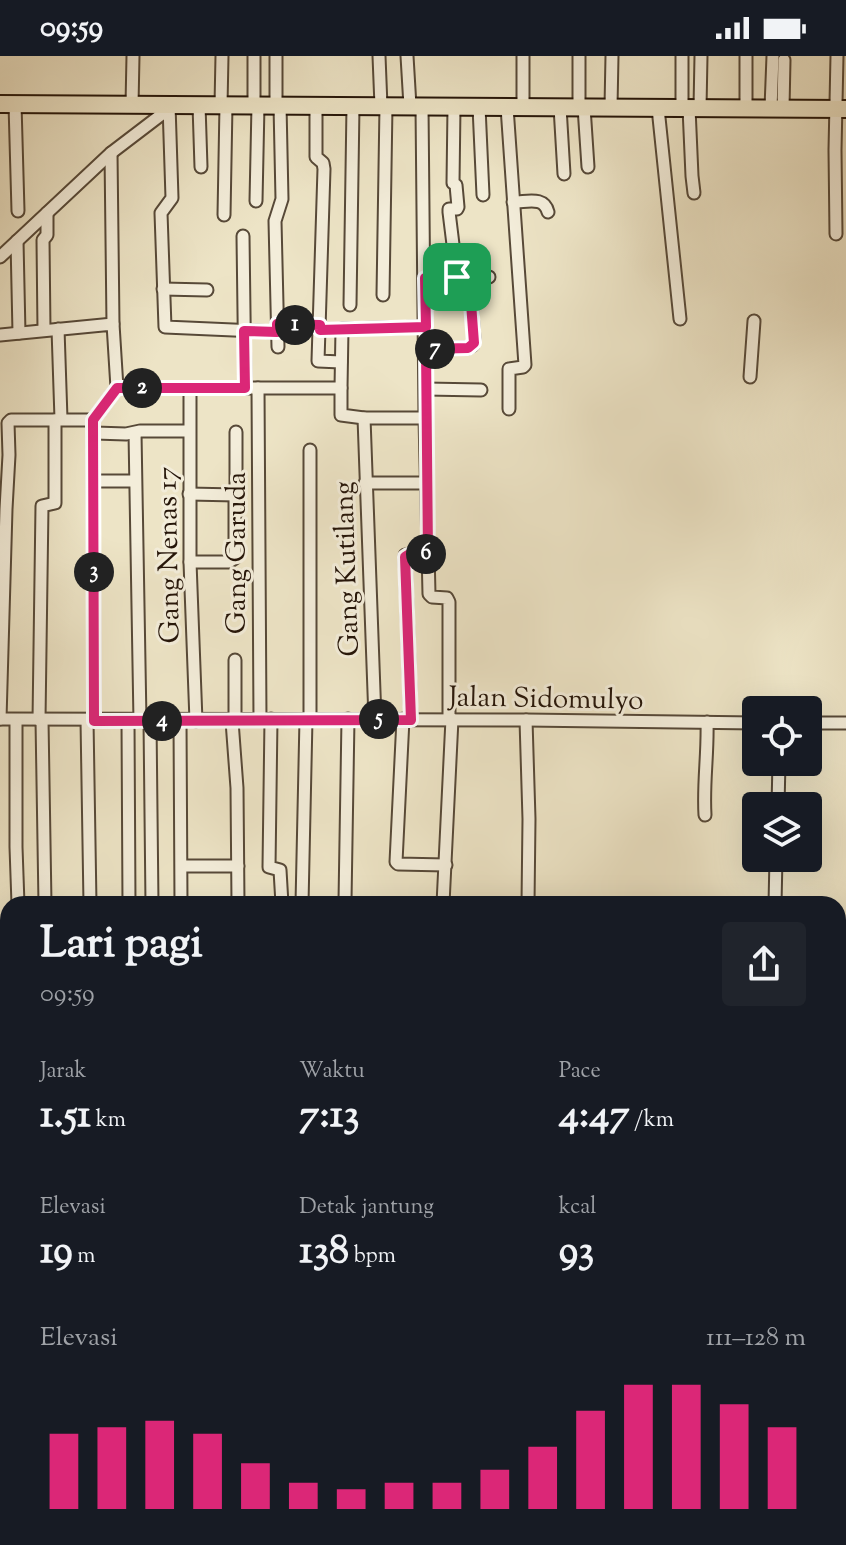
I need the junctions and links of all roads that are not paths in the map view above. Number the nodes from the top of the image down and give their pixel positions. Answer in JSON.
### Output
{"nodes":[{"id":1,"x":133,"y":56,"type":"edge"},
{"id":2,"x":222,"y":56,"type":"edge"},
{"id":3,"x":254,"y":56,"type":"edge"},
{"id":4,"x":276,"y":56,"type":"edge"},
{"id":5,"x":379,"y":56,"type":"edge"},
{"id":6,"x":407,"y":56,"type":"edge"},
{"id":7,"x":523,"y":56,"type":"edge"},
{"id":8,"x":579,"y":56,"type":"edge"},
{"id":9,"x":612,"y":56,"type":"edge"},
{"id":10,"x":682,"y":56,"type":"edge"},
{"id":11,"x":701,"y":56,"type":"edge"},
{"id":12,"x":746,"y":56,"type":"edge"},
{"id":13,"x":837,"y":56,"type":"edge"},
{"id":14,"x":778,"y":58,"type":"edge"},
{"id":15,"x":8,"y":104,"type":"edge"},
{"id":16,"x":135,"y":105,"type":"junction"},
{"id":17,"x":199,"y":105,"type":"junction"},
{"id":18,"x":224,"y":105,"type":"junction"},
{"id":19,"x":256,"y":105,"type":"junction"},
{"id":20,"x":278,"y":105,"type":"junction"},
{"id":21,"x":167,"y":106,"type":"junction"},
{"id":22,"x":316,"y":106,"type":"junction"},
{"id":23,"x":353,"y":106,"type":"junction"},
{"id":24,"x":384,"y":106,"type":"junction"},
{"id":25,"x":416,"y":106,"type":"junction"},
{"id":26,"x":454,"y":107,"type":"junction"},
{"id":27,"x":479,"y":107,"type":"junction"},
{"id":28,"x":515,"y":107,"type":"junction"},
{"id":29,"x":560,"y":107,"type":"junction"},
{"id":30,"x":581,"y":107,"type":"junction"},
{"id":31,"x":611,"y":107,"type":"junction"},
{"id":32,"x":658,"y":108,"type":"junction"},
{"id":33,"x":690,"y":108,"type":"junction"},
{"id":34,"x":746,"y":108,"type":"junction"},
{"id":35,"x":777,"y":108,"type":"junction"},
{"id":36,"x":841,"y":109,"type":"edge"},
{"id":37,"x":111,"y":153,"type":"junction"},
{"id":38,"x":201,"y":167,"type":"dead end"},
{"id":39,"x":588,"y":167,"type":"dead end"},
{"id":40,"x":564,"y":174,"type":"dead end"},
{"id":41,"x":694,"y":193,"type":"dead end"},
{"id":42,"x":483,"y":195,"type":"dead end"},
{"id":43,"x":256,"y":201,"type":"dead end"},
{"id":44,"x":513,"y":202,"type":"junction"},
{"id":45,"x":18,"y":211,"type":"dead end"},
{"id":46,"x":548,"y":212,"type":"dead end"},
{"id":47,"x":47,"y":213,"type":"junction"},
{"id":48,"x":224,"y":215,"type":"dead end"},
{"id":49,"x":836,"y":234,"type":"dead end"},
{"id":50,"x":243,"y":236,"type":"dead end"},
{"id":51,"x":17,"y":241,"type":"junction"},
{"id":52,"x":0,"y":257,"type":"edge"},
{"id":53,"x":463,"y":277,"type":"junction"},
{"id":54,"x":489,"y":277,"type":"dead end"},
{"id":55,"x":425,"y":278,"type":"junction"},
{"id":56,"x":163,"y":289,"type":"junction"},
{"id":57,"x":207,"y":290,"type":"dead end"},
{"id":58,"x":383,"y":295,"type":"dead end"},
{"id":59,"x":350,"y":305,"type":"dead end"},
{"id":60,"x":680,"y":319,"type":"dead end"},
{"id":61,"x":754,"y":321,"type":"dead end"},
{"id":62,"x":113,"y":324,"type":"junction"},
{"id":63,"x":426,"y":327,"type":"junction"},
{"id":64,"x":277,"y":328,"type":"junction"},
{"id":65,"x":320,"y":328,"type":"junction"},
{"id":66,"x":58,"y":329,"type":"junction"},
{"id":67,"x":342,"y":329,"type":"junction"},
{"id":68,"x":44,"y":330,"type":"junction"},
{"id":69,"x":244,"y":331,"type":"junction"},
{"id":70,"x":19,"y":333,"type":"junction"},
{"id":71,"x":0,"y":335,"type":"edge"},
{"id":72,"x":278,"y":347,"type":"dead end"},
{"id":73,"x":426,"y":349,"type":"junction"},
{"id":74,"x":341,"y":362,"type":"junction"},
{"id":75,"x":750,"y":377,"type":"dead end"},
{"id":76,"x":117,"y":388,"type":"junction"},
{"id":77,"x":190,"y":388,"type":"junction"},
{"id":78,"x":245,"y":388,"type":"junction"},
{"id":79,"x":258,"y":388,"type":"junction"},
{"id":80,"x":341,"y":388,"type":"junction"},
{"id":81,"x":426,"y":389,"type":"junction"},
{"id":82,"x":481,"y":390,"type":"dead end"},
{"id":83,"x":509,"y":409,"type":"dead end"},
{"id":84,"x":364,"y":418,"type":"junction"},
{"id":85,"x":425,"y":418,"type":"junction"},
{"id":86,"x":58,"y":420,"type":"junction"},
{"id":87,"x":93,"y":420,"type":"junction"},
{"id":88,"x":189,"y":431,"type":"junction"},
{"id":89,"x":236,"y":432,"type":"dead end"},
{"id":90,"x":95,"y":433,"type":"junction"},
{"id":91,"x":135,"y":433,"type":"junction"},
{"id":92,"x":310,"y":450,"type":"dead end"},
{"id":93,"x":94,"y":481,"type":"junction"},
{"id":94,"x":135,"y":481,"type":"junction"},
{"id":95,"x":365,"y":483,"type":"junction"},
{"id":96,"x":427,"y":483,"type":"junction"},
{"id":97,"x":189,"y":494,"type":"junction"},
{"id":98,"x":235,"y":495,"type":"junction"},
{"id":99,"x":3,"y":508,"type":"edge"},
{"id":100,"x":428,"y":554,"type":"junction"},
{"id":101,"x":190,"y":562,"type":"junction"},
{"id":102,"x":235,"y":660,"type":"dead end"},
{"id":103,"x":0,"y":719,"type":"edge"},
{"id":104,"x":266,"y":719,"type":"junction"},
{"id":105,"x":308,"y":719,"type":"junction"},
{"id":106,"x":348,"y":719,"type":"junction"},
{"id":107,"x":375,"y":719,"type":"junction"},
{"id":108,"x":450,"y":719,"type":"junction"},
{"id":109,"x":16,"y":720,"type":"junction"},
{"id":110,"x":41,"y":720,"type":"junction"},
{"id":111,"x":180,"y":720,"type":"junction"},
{"id":112,"x":407,"y":720,"type":"junction"},
{"id":113,"x":526,"y":720,"type":"junction"},
{"id":114,"x":90,"y":721,"type":"junction"},
{"id":115,"x":139,"y":721,"type":"junction"},
{"id":116,"x":196,"y":721,"type":"junction"},
{"id":117,"x":234,"y":721,"type":"junction"},
{"id":118,"x":707,"y":722,"type":"junction"},
{"id":119,"x":742,"y":723,"type":"edge"},
{"id":120,"x":822,"y":723,"type":"edge"},
{"id":121,"x":846,"y":723,"type":"edge"},
{"id":122,"x":705,"y":815,"type":"dead end"},
{"id":123,"x":446,"y":865,"type":"junction"},
{"id":124,"x":182,"y":866,"type":"junction"},
{"id":125,"x":238,"y":866,"type":"junction"},
{"id":126,"x":776,"y":872,"type":"edge"},
{"id":127,"x":18,"y":896,"type":"edge"},
{"id":128,"x":45,"y":896,"type":"edge"},
{"id":129,"x":90,"y":896,"type":"edge"},
{"id":130,"x":129,"y":896,"type":"edge"},
{"id":131,"x":151,"y":896,"type":"edge"},
{"id":132,"x":181,"y":896,"type":"edge"},
{"id":133,"x":238,"y":896,"type":"edge"},
{"id":134,"x":282,"y":896,"type":"edge"},
{"id":135,"x":302,"y":896,"type":"edge"},
{"id":136,"x":345,"y":896,"type":"edge"},
{"id":137,"x":444,"y":896,"type":"edge"},
{"id":138,"x":528,"y":896,"type":"edge"},
{"id":139,"x":775,"y":896,"type":"edge"}],
"edges":[{"from":1,"to":16,"type":"street"},
{"from":2,"to":18,"type":"street"},
{"from":3,"to":19,"type":"street"},
{"from":4,"to":20,"type":"street"},
{"from":5,"to":24,"type":"street"},
{"from":6,"to":25,"type":"street"},
{"from":7,"to":28,"type":"street"},
{"from":8,"to":30,"type":"street"},
{"from":9,"to":31,"type":"street"},
{"from":10,"to":33,"type":"street"},
{"from":11,"to":33,"type":"street"},
{"from":12,"to":34,"type":"street"},
{"from":13,"to":36,"type":"street"},
{"from":14,"to":35,"type":"street"},
{"from":15,"to":16,"type":"highway"},
{"from":15,"to":45,"type":"street"},
{"from":16,"to":21,"type":"highway"},
{"from":17,"to":18,"type":"highway"},
{"from":17,"to":21,"type":"highway"},
{"from":17,"to":38,"type":"street"},
{"from":18,"to":19,"type":"highway"},
{"from":18,"to":48,"type":"street"},
{"from":19,"to":20,"type":"highway"},
{"from":19,"to":43,"type":"street"},
{"from":20,"to":22,"type":"highway"},
{"from":20,"to":64,"type":"street"},
{"from":21,"to":37,"type":"street"},
{"from":21,"to":56,"type":"street"},
{"from":22,"to":23,"type":"highway"},
{"from":22,"to":65,"type":"street"},
{"from":23,"to":24,"type":"highway"},
{"from":23,"to":59,"type":"street"},
{"from":24,"to":25,"type":"highway"},
{"from":24,"to":58,"type":"street"},
{"from":25,"to":26,"type":"highway"},
{"from":25,"to":55,"type":"street"},
{"from":26,"to":27,"type":"highway"},
{"from":26,"to":53,"type":"street"},
{"from":27,"to":28,"type":"highway"},
{"from":27,"to":42,"type":"street"},
{"from":28,"to":29,"type":"highway"},
{"from":28,"to":44,"type":"street"},
{"from":29,"to":30,"type":"highway"},
{"from":29,"to":40,"type":"street"},
{"from":30,"to":31,"type":"highway"},
{"from":30,"to":39,"type":"street"},
{"from":31,"to":32,"type":"highway"},
{"from":32,"to":33,"type":"highway"},
{"from":32,"to":60,"type":"street"},
{"from":33,"to":34,"type":"highway"},
{"from":33,"to":41,"type":"street"},
{"from":34,"to":35,"type":"highway"},
{"from":35,"to":36,"type":"highway"},
{"from":36,"to":49,"type":"street"},
{"from":37,"to":47,"type":"street"},
{"from":37,"to":62,"type":"street"},
{"from":44,"to":46,"type":"street"},
{"from":44,"to":83,"type":"street"},
{"from":47,"to":51,"type":"street"},
{"from":47,"to":68,"type":"street"},
{"from":50,"to":69,"type":"street"},
{"from":51,"to":52,"type":"street"},
{"from":51,"to":70,"type":"street"},
{"from":53,"to":54,"type":"street"},
{"from":53,"to":55,"type":"street"},
{"from":53,"to":73,"type":"street"},
{"from":55,"to":63,"type":"street"},
{"from":56,"to":57,"type":"street"},
{"from":56,"to":69,"type":"street"},
{"from":61,"to":75,"type":"street"},
{"from":62,"to":66,"type":"street"},
{"from":62,"to":76,"type":"street"},
{"from":63,"to":67,"type":"street"},
{"from":63,"to":73,"type":"street"},
{"from":64,"to":65,"type":"street"},
{"from":64,"to":69,"type":"street"},
{"from":64,"to":72,"type":"street"},
{"from":65,"to":67,"type":"street"},
{"from":65,"to":74,"type":"street"},
{"from":66,"to":68,"type":"street"},
{"from":66,"to":86,"type":"street"},
{"from":67,"to":74,"type":"street"},
{"from":68,"to":70,"type":"street"},
{"from":69,"to":78,"type":"street"},
{"from":70,"to":71,"type":"street"},
{"from":73,"to":81,"type":"street"},
{"from":74,"to":80,"type":"street"},
{"from":76,"to":77,"type":"street"},
{"from":76,"to":87,"type":"street"},
{"from":77,"to":78,"type":"street"},
{"from":77,"to":88,"type":"street","name":"Gang Nenas 17"},
{"from":78,"to":79,"type":"street"},
{"from":79,"to":80,"type":"street"},
{"from":79,"to":104,"type":"street","name":"Gang Garuda"},
{"from":80,"to":84,"type":"street"},
{"from":81,"to":82,"type":"street"},
{"from":81,"to":85,"type":"street"},
{"from":84,"to":85,"type":"street"},
{"from":84,"to":95,"type":"street","name":"Gang Kutilang"},
{"from":85,"to":96,"type":"street"},
{"from":86,"to":87,"type":"street"},
{"from":86,"to":99,"type":"street"},
{"from":86,"to":110,"type":"street"},
{"from":87,"to":90,"type":"street"},
{"from":88,"to":91,"type":"street"},
{"from":88,"to":97,"type":"street","name":"Gang Nenas 17"},
{"from":89,"to":98,"type":"street"},
{"from":90,"to":91,"type":"street"},
{"from":90,"to":93,"type":"street"},
{"from":91,"to":94,"type":"street"},
{"from":92,"to":105,"type":"street"},
{"from":93,"to":94,"type":"street"},
{"from":93,"to":114,"type":"street"},
{"from":94,"to":115,"type":"street"},
{"from":95,"to":96,"type":"street"},
{"from":95,"to":107,"type":"street","name":"Gang Kutilang"},
{"from":96,"to":100,"type":"street"},
{"from":97,"to":98,"type":"street"},
{"from":97,"to":101,"type":"street","name":"Gang Nenas 17"},
{"from":98,"to":101,"type":"street"},
{"from":99,"to":103,"type":"street"},
{"from":100,"to":108,"type":"street"},
{"from":100,"to":112,"type":"street"},
{"from":101,"to":116,"type":"street","name":"Gang Nenas 17"},
{"from":102,"to":117,"type":"street"},
{"from":103,"to":109,"type":"street","name":"Jalan Sidomulyo"},
{"from":104,"to":105,"type":"street","name":"Jalan Sidomulyo"},
{"from":104,"to":117,"type":"street","name":"Jalan Sidomulyo"},
{"from":104,"to":134,"type":"street","name":"Gang Garuda"},
{"from":105,"to":106,"type":"street","name":"Jalan Sidomulyo"},
{"from":105,"to":135,"type":"street"},
{"from":106,"to":107,"type":"street","name":"Jalan Sidomulyo"},
{"from":106,"to":136,"type":"street"},
{"from":107,"to":112,"type":"street","name":"Jalan Sidomulyo"},
{"from":108,"to":112,"type":"street","name":"Jalan Sidomulyo"},
{"from":108,"to":113,"type":"street","name":"Jalan Sidomulyo"},
{"from":108,"to":123,"type":"street"},
{"from":109,"to":110,"type":"street","name":"Jalan Sidomulyo"},
{"from":109,"to":127,"type":"street"},
{"from":110,"to":114,"type":"street","name":"Jalan Sidomulyo"},
{"from":110,"to":128,"type":"street"},
{"from":111,"to":115,"type":"street","name":"Jalan Sidomulyo"},
{"from":111,"to":116,"type":"street","name":"Jalan Sidomulyo"},
{"from":111,"to":124,"type":"street"},
{"from":112,"to":123,"type":"street"},
{"from":113,"to":118,"type":"street","name":"Jalan Sidomulyo"},
{"from":113,"to":138,"type":"street"},
{"from":114,"to":115,"type":"street","name":"Jalan Sidomulyo"},
{"from":114,"to":129,"type":"street"},
{"from":115,"to":130,"type":"street"},
{"from":115,"to":131,"type":"street"},
{"from":116,"to":117,"type":"street","name":"Jalan Sidomulyo"},
{"from":117,"to":125,"type":"street"},
{"from":118,"to":119,"type":"street","name":"Jalan Sidomulyo"},
{"from":118,"to":122,"type":"street"},
{"from":120,"to":121,"type":"street"},
{"from":123,"to":137,"type":"street"},
{"from":124,"to":125,"type":"street"},
{"from":124,"to":132,"type":"street"},
{"from":125,"to":133,"type":"street"},
{"from":126,"to":139,"type":"street"}]}
